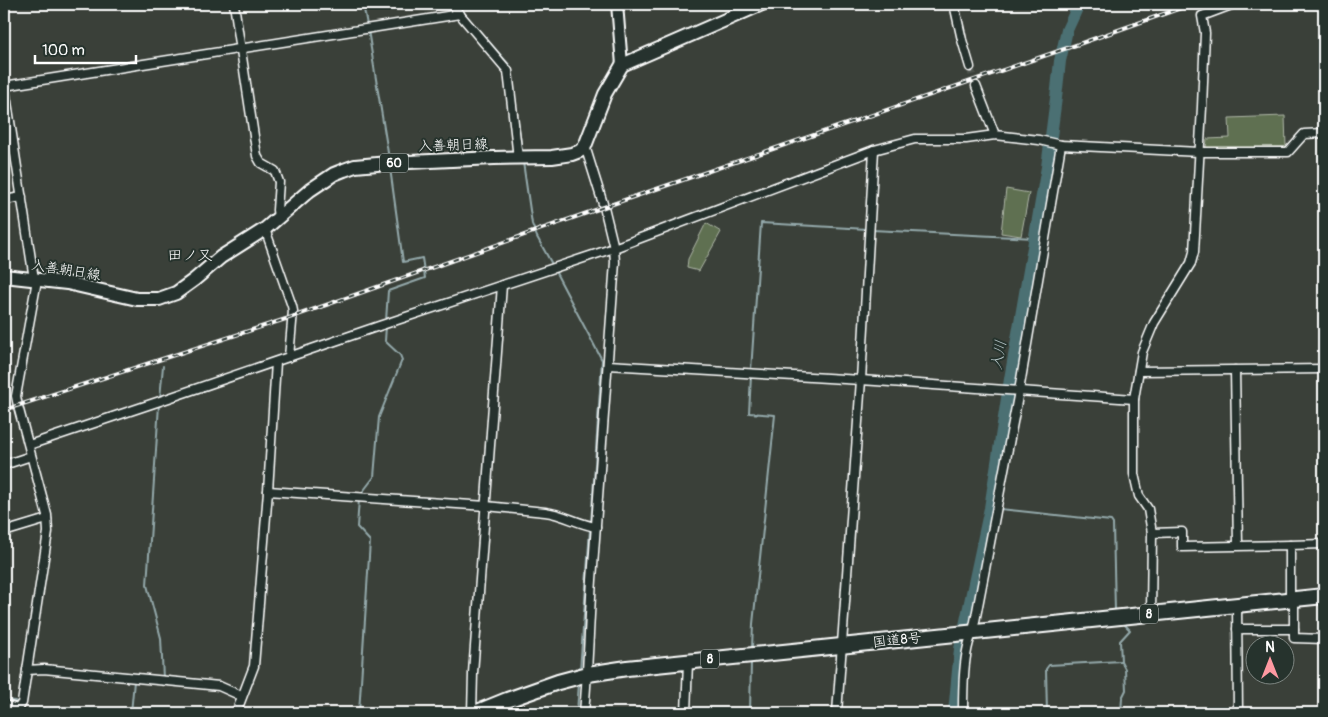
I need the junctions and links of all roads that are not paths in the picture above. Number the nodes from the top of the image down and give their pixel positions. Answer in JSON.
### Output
{"nodes":[{"id":1,"x":234,"y":4,"type":"edge"},
{"id":2,"x":451,"y":4,"type":"edge"},
{"id":3,"x":617,"y":4,"type":"edge"},
{"id":4,"x":762,"y":4,"type":"edge"},
{"id":5,"x":954,"y":4,"type":"edge"},
{"id":6,"x":1234,"y":4,"type":"edge"},
{"id":7,"x":460,"y":14,"type":"junction"},
{"id":8,"x":241,"y":48,"type":"junction"},
{"id":9,"x":622,"y":65,"type":"junction"},
{"id":10,"x":970,"y":67,"type":"tunnel mouth"},
{"id":11,"x":4,"y":82,"type":"edge"},
{"id":12,"x":4,"y":86,"type":"edge"},
{"id":13,"x":976,"y":86,"type":"tunnel mouth"},
{"id":14,"x":1324,"y":134,"type":"edge"},
{"id":15,"x":995,"y":135,"type":"junction"},
{"id":16,"x":1061,"y":145,"type":"junction"},
{"id":17,"x":585,"y":146,"type":"junction"},
{"id":18,"x":874,"y":150,"type":"junction"},
{"id":19,"x":1199,"y":152,"type":"junction"},
{"id":20,"x":518,"y":158,"type":"junction"},
{"id":21,"x":22,"y":197,"type":"junction"},
{"id":22,"x":4,"y":200,"type":"edge"},
{"id":23,"x":278,"y":217,"type":"junction"},
{"id":24,"x":265,"y":229,"type":"junction"},
{"id":25,"x":614,"y":248,"type":"junction"},
{"id":26,"x":4,"y":276,"type":"edge"},
{"id":27,"x":36,"y":279,"type":"junction"},
{"id":28,"x":502,"y":285,"type":"junction"},
{"id":29,"x":288,"y":357,"type":"junction"},
{"id":30,"x":276,"y":362,"type":"junction"},
{"id":31,"x":608,"y":365,"type":"junction"},
{"id":32,"x":1324,"y":369,"type":"edge"},
{"id":33,"x":1235,"y":370,"type":"junction"},
{"id":34,"x":1139,"y":371,"type":"junction"},
{"id":35,"x":861,"y":380,"type":"junction"},
{"id":36,"x":1020,"y":391,"type":"junction"},
{"id":37,"x":1134,"y":399,"type":"junction"},
{"id":38,"x":28,"y":445,"type":"junction"},
{"id":39,"x":31,"y":456,"type":"junction"},
{"id":40,"x":4,"y":465,"type":"edge"},
{"id":41,"x":268,"y":491,"type":"junction"},
{"id":42,"x":486,"y":506,"type":"junction"},
{"id":43,"x":47,"y":519,"type":"junction"},
{"id":44,"x":596,"y":527,"type":"junction"},
{"id":45,"x":4,"y":532,"type":"edge"},
{"id":46,"x":1152,"y":533,"type":"junction"},
{"id":47,"x":1324,"y":544,"type":"edge"},
{"id":48,"x":1238,"y":545,"type":"junction"},
{"id":49,"x":1290,"y":545,"type":"junction"},
{"id":50,"x":1324,"y":596,"type":"edge"},
{"id":51,"x":1292,"y":599,"type":"junction"},
{"id":52,"x":1237,"y":605,"type":"junction"},
{"id":53,"x":1151,"y":614,"type":"junction"},
{"id":54,"x":1294,"y":628,"type":"junction"},
{"id":55,"x":1237,"y":629,"type":"junction"},
{"id":56,"x":973,"y":632,"type":"junction"},
{"id":57,"x":1324,"y":639,"type":"edge"},
{"id":58,"x":841,"y":646,"type":"junction"},
{"id":59,"x":688,"y":662,"type":"junction"},
{"id":60,"x":27,"y":670,"type":"junction"},
{"id":61,"x":588,"y":674,"type":"junction"},
{"id":62,"x":241,"y":698,"type":"junction"},
{"id":63,"x":4,"y":706,"type":"edge"},
{"id":64,"x":18,"y":712,"type":"edge"},
{"id":65,"x":236,"y":713,"type":"edge"},
{"id":66,"x":474,"y":713,"type":"edge"},
{"id":67,"x":584,"y":713,"type":"edge"},
{"id":68,"x":686,"y":713,"type":"edge"},
{"id":69,"x":837,"y":713,"type":"edge"},
{"id":70,"x":962,"y":713,"type":"edge"},
{"id":71,"x":1238,"y":713,"type":"edge"}],
"edges":[{"from":1,"to":8,"type":"street"},
{"from":2,"to":7,"type":"street"},
{"from":3,"to":9,"type":"street"},
{"from":4,"to":9,"type":"main road"},
{"from":5,"to":10,"type":"street"},
{"from":6,"to":19,"type":"street"},
{"from":7,"to":8,"type":"street"},
{"from":7,"to":20,"type":"street"},
{"from":8,"to":12,"type":"street"},
{"from":8,"to":23,"type":"street"},
{"from":9,"to":17,"type":"main road"},
{"from":11,"to":12,"type":"street"},
{"from":12,"to":21,"type":"street"},
{"from":13,"to":15,"type":"street"},
{"from":14,"to":19,"type":"street"},
{"from":15,"to":16,"type":"street"},
{"from":15,"to":18,"type":"street"},
{"from":16,"to":19,"type":"street"},
{"from":16,"to":36,"type":"street"},
{"from":17,"to":20,"type":"main road","name":"入善朝日線","number":"60"},
{"from":17,"to":25,"type":"street"},
{"from":18,"to":25,"type":"street"},
{"from":18,"to":35,"type":"street"},
{"from":19,"to":34,"type":"street"},
{"from":20,"to":23,"type":"main road","name":"入善朝日線","number":"60"},
{"from":21,"to":22,"type":"street"},
{"from":21,"to":27,"type":"street"},
{"from":23,"to":24,"type":"main road","name":"入善朝日線","number":"60"},
{"from":24,"to":27,"type":"main road","name":"入善朝日線","number":"60"},
{"from":24,"to":29,"type":"street"},
{"from":25,"to":28,"type":"street"},
{"from":25,"to":31,"type":"street"},
{"from":26,"to":27,"type":"main road","name":"入善朝日線","number":"60"},
{"from":27,"to":38,"type":"street"},
{"from":28,"to":29,"type":"street"},
{"from":28,"to":42,"type":"street"},
{"from":29,"to":30,"type":"street"},
{"from":30,"to":38,"type":"street"},
{"from":30,"to":41,"type":"street"},
{"from":31,"to":35,"type":"street"},
{"from":31,"to":44,"type":"street"},
{"from":32,"to":33,"type":"street"},
{"from":33,"to":34,"type":"street"},
{"from":33,"to":48,"type":"street"},
{"from":34,"to":37,"type":"street"},
{"from":35,"to":36,"type":"street"},
{"from":35,"to":58,"type":"street"},
{"from":36,"to":37,"type":"street"},
{"from":36,"to":56,"type":"street"},
{"from":37,"to":46,"type":"street"},
{"from":38,"to":39,"type":"street"},
{"from":39,"to":40,"type":"street"},
{"from":39,"to":43,"type":"street"},
{"from":41,"to":42,"type":"street"},
{"from":41,"to":62,"type":"street"},
{"from":42,"to":44,"type":"street"},
{"from":42,"to":66,"type":"street"},
{"from":43,"to":45,"type":"street"},
{"from":43,"to":60,"type":"street"},
{"from":44,"to":61,"type":"street"},
{"from":46,"to":48,"type":"street"},
{"from":46,"to":53,"type":"street"},
{"from":47,"to":49,"type":"street"},
{"from":48,"to":49,"type":"street"},
{"from":49,"to":51,"type":"street"},
{"from":50,"to":51,"type":"highway","name":"国道8号","number":"8"},
{"from":51,"to":52,"type":"highway","name":"国道8号","number":"8"},
{"from":51,"to":54,"type":"street"},
{"from":52,"to":53,"type":"highway","name":"国道8号","number":"8"},
{"from":52,"to":55,"type":"street"},
{"from":53,"to":56,"type":"highway","name":"国道8号","number":"8"},
{"from":54,"to":55,"type":"street"},
{"from":54,"to":57,"type":"street"},
{"from":55,"to":71,"type":"street"},
{"from":56,"to":58,"type":"highway","name":"国道8号","number":"8"},
{"from":56,"to":70,"type":"street"},
{"from":58,"to":59,"type":"highway","name":"国道8号","number":"8"},
{"from":58,"to":69,"type":"street"},
{"from":59,"to":61,"type":"highway","name":"国道8号","number":"8"},
{"from":59,"to":68,"type":"street"},
{"from":60,"to":62,"type":"street"},
{"from":60,"to":64,"type":"street"},
{"from":61,"to":66,"type":"highway","name":"国道8号","number":"8"},
{"from":61,"to":67,"type":"street"},
{"from":62,"to":65,"type":"street"},
{"from":63,"to":64,"type":"street"}]}
